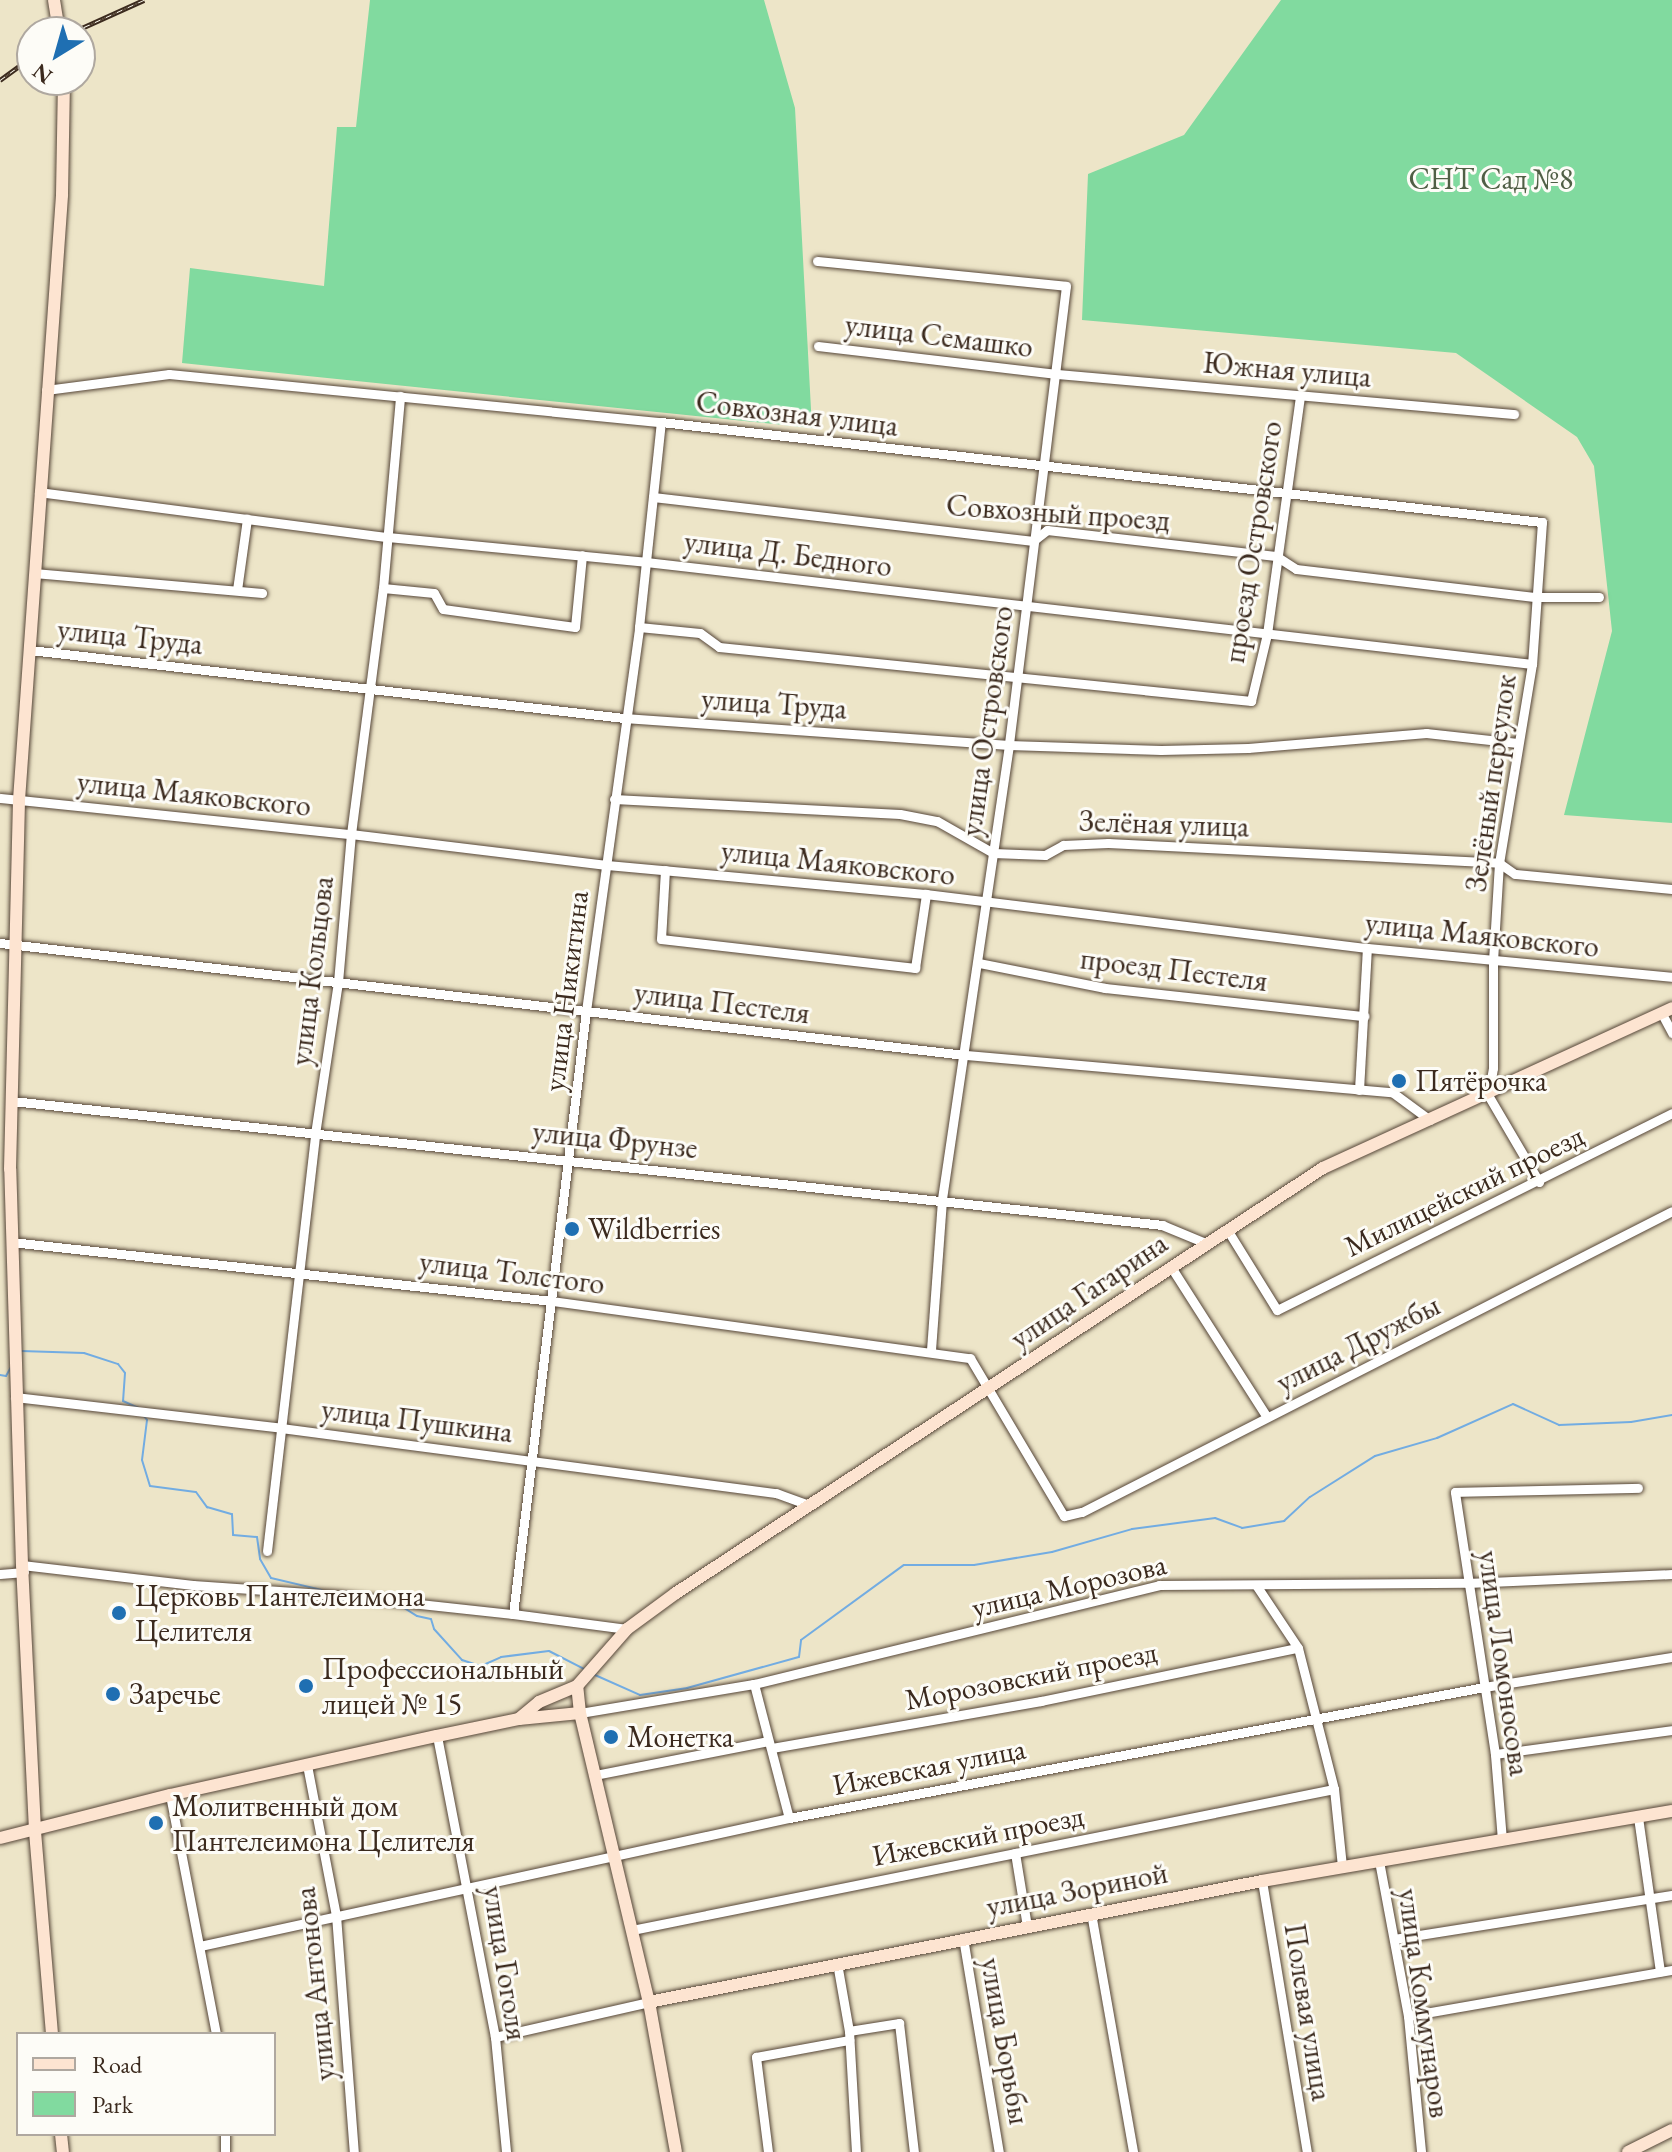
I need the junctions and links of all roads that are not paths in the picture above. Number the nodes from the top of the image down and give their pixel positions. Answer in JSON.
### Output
{"nodes":[{"id":1,"x":65,"y":96,"type":"edge"},
{"id":2,"x":817,"y":261,"type":"dead end"},
{"id":3,"x":818,"y":346,"type":"dead end"},
{"id":4,"x":1056,"y":374,"type":"junction"},
{"id":5,"x":46,"y":390,"type":"junction"},
{"id":6,"x":1300,"y":395,"type":"junction"},
{"id":7,"x":400,"y":396,"type":"junction"},
{"id":8,"x":1514,"y":414,"type":"dead end"},
{"id":9,"x":661,"y":422,"type":"junction"},
{"id":10,"x":1044,"y":468,"type":"junction"},
{"id":11,"x":39,"y":492,"type":"junction"},
{"id":12,"x":1285,"y":494,"type":"junction"},
{"id":13,"x":653,"y":497,"type":"junction"},
{"id":14,"x":247,"y":519,"type":"junction"},
{"id":15,"x":1542,"y":522,"type":"joint"},
{"id":16,"x":387,"y":537,"type":"junction"},
{"id":17,"x":1033,"y":541,"type":"junction"},
{"id":18,"x":582,"y":555,"type":"junction"},
{"id":19,"x":1276,"y":556,"type":"junction"},
{"id":20,"x":646,"y":562,"type":"junction"},
{"id":21,"x":34,"y":573,"type":"junction"},
{"id":22,"x":383,"y":588,"type":"junction"},
{"id":23,"x":237,"y":590,"type":"junction"},
{"id":24,"x":262,"y":593,"type":"dead end"},
{"id":25,"x":1536,"y":597,"type":"junction"},
{"id":26,"x":1599,"y":597,"type":"dead end"},
{"id":27,"x":1026,"y":606,"type":"junction"},
{"id":28,"x":639,"y":627,"type":"junction"},
{"id":29,"x":1267,"y":634,"type":"junction"},
{"id":30,"x":30,"y":650,"type":"junction"},
{"id":31,"x":1532,"y":664,"type":"junction"},
{"id":32,"x":1016,"y":678,"type":"junction"},
{"id":33,"x":368,"y":687,"type":"junction"},
{"id":34,"x":624,"y":718,"type":"junction"},
{"id":35,"x":1517,"y":743,"type":"junction"},
{"id":36,"x":1009,"y":745,"type":"junction"},
{"id":37,"x":0,"y":798,"type":"edge"},
{"id":38,"x":614,"y":799,"type":"junction"},
{"id":39,"x":19,"y":800,"type":"junction"},
{"id":40,"x":351,"y":834,"type":"junction"},
{"id":41,"x":993,"y":853,"type":"junction"},
{"id":42,"x":1499,"y":863,"type":"junction"},
{"id":43,"x":606,"y":865,"type":"junction"},
{"id":44,"x":665,"y":870,"type":"junction"},
{"id":45,"x":1672,"y":889,"type":"edge"},
{"id":46,"x":926,"y":894,"type":"junction"},
{"id":47,"x":986,"y":902,"type":"junction"},
{"id":48,"x":0,"y":943,"type":"edge"},
{"id":49,"x":17,"y":945,"type":"junction"},
{"id":50,"x":1367,"y":948,"type":"junction"},
{"id":51,"x":1493,"y":962,"type":"junction"},
{"id":52,"x":979,"y":963,"type":"junction"},
{"id":53,"x":1672,"y":977,"type":"edge"},
{"id":54,"x":338,"y":982,"type":"junction"},
{"id":55,"x":1667,"y":1010,"type":"edge"},
{"id":56,"x":586,"y":1011,"type":"junction"},
{"id":57,"x":1364,"y":1016,"type":"junction"},
{"id":58,"x":1672,"y":1033,"type":"edge"},
{"id":59,"x":965,"y":1055,"type":"junction"},
{"id":60,"x":1359,"y":1090,"type":"junction"},
{"id":61,"x":1488,"y":1095,"type":"junction"},
{"id":62,"x":12,"y":1101,"type":"junction"},
{"id":63,"x":1672,"y":1113,"type":"edge"},
{"id":64,"x":1430,"y":1120,"type":"junction"},
{"id":65,"x":315,"y":1134,"type":"junction"},
{"id":66,"x":570,"y":1159,"type":"junction"},
{"id":67,"x":1539,"y":1182,"type":"junction"},
{"id":68,"x":942,"y":1200,"type":"junction"},
{"id":69,"x":1672,"y":1211,"type":"edge"},
{"id":70,"x":1228,"y":1231,"type":"junction"},
{"id":71,"x":11,"y":1242,"type":"junction"},
{"id":72,"x":1208,"y":1244,"type":"junction"},
{"id":73,"x":1171,"y":1267,"type":"junction"},
{"id":74,"x":299,"y":1272,"type":"junction"},
{"id":75,"x":552,"y":1301,"type":"junction"},
{"id":76,"x":931,"y":1351,"type":"junction"},
{"id":77,"x":987,"y":1390,"type":"junction"},
{"id":78,"x":15,"y":1397,"type":"junction"},
{"id":79,"x":1267,"y":1417,"type":"junction"},
{"id":80,"x":281,"y":1428,"type":"junction"},
{"id":81,"x":532,"y":1461,"type":"junction"},
{"id":82,"x":1638,"y":1488,"type":"dead end"},
{"id":83,"x":809,"y":1505,"type":"junction"},
{"id":84,"x":267,"y":1551,"type":"dead end"},
{"id":85,"x":23,"y":1569,"type":"junction"},
{"id":86,"x":0,"y":1574,"type":"edge"},
{"id":87,"x":1672,"y":1574,"type":"edge"},
{"id":88,"x":1467,"y":1583,"type":"junction"},
{"id":89,"x":1256,"y":1585,"type":"junction"},
{"id":90,"x":513,"y":1614,"type":"junction"},
{"id":91,"x":627,"y":1629,"type":"junction"},
{"id":92,"x":1298,"y":1648,"type":"junction"},
{"id":93,"x":1672,"y":1657,"type":"edge"},
{"id":94,"x":754,"y":1684,"type":"junction"},
{"id":95,"x":577,"y":1686,"type":"junction"},
{"id":96,"x":1484,"y":1687,"type":"junction"},
{"id":97,"x":580,"y":1713,"type":"junction"},
{"id":98,"x":519,"y":1719,"type":"junction"},
{"id":99,"x":1316,"y":1720,"type":"junction"},
{"id":100,"x":1672,"y":1730,"type":"edge"},
{"id":101,"x":437,"y":1736,"type":"junction"},
{"id":102,"x":770,"y":1744,"type":"junction"},
{"id":103,"x":1495,"y":1754,"type":"junction"},
{"id":104,"x":307,"y":1765,"type":"junction"},
{"id":105,"x":595,"y":1775,"type":"junction"},
{"id":106,"x":1334,"y":1789,"type":"junction"},
{"id":107,"x":170,"y":1795,"type":"junction"},
{"id":108,"x":1672,"y":1811,"type":"edge"},
{"id":109,"x":1638,"y":1817,"type":"junction"},
{"id":110,"x":789,"y":1818,"type":"junction"},
{"id":111,"x":35,"y":1830,"type":"junction"},
{"id":112,"x":0,"y":1838,"type":"edge"},
{"id":113,"x":1502,"y":1840,"type":"junction"},
{"id":114,"x":1015,"y":1853,"type":"junction"},
{"id":115,"x":614,"y":1854,"type":"junction"},
{"id":116,"x":1379,"y":1861,"type":"junction"},
{"id":117,"x":1342,"y":1867,"type":"junction"},
{"id":118,"x":1262,"y":1881,"type":"junction"},
{"id":119,"x":469,"y":1887,"type":"junction"},
{"id":120,"x":1672,"y":1895,"type":"edge"},
{"id":121,"x":1652,"y":1899,"type":"junction"},
{"id":122,"x":1091,"y":1913,"type":"junction"},
{"id":123,"x":336,"y":1915,"type":"junction"},
{"id":124,"x":1027,"y":1926,"type":"junction"},
{"id":125,"x":632,"y":1930,"type":"junction"},
{"id":126,"x":963,"y":1938,"type":"junction"},
{"id":127,"x":1394,"y":1939,"type":"junction"},
{"id":128,"x":200,"y":1946,"type":"junction"},
{"id":129,"x":837,"y":1963,"type":"junction"},
{"id":130,"x":1672,"y":1970,"type":"edge"},
{"id":131,"x":1660,"y":1971,"type":"junction"},
{"id":132,"x":649,"y":2002,"type":"junction"},
{"id":133,"x":1408,"y":2016,"type":"junction"},
{"id":134,"x":52,"y":2032,"type":"edge"},
{"id":135,"x":216,"y":2032,"type":"edge"},
{"id":136,"x":849,"y":2036,"type":"junction"},
{"id":137,"x":495,"y":2037,"type":"junction"},
{"id":138,"x":1672,"y":2130,"type":"edge"},
{"id":139,"x":354,"y":2152,"type":"edge"},
{"id":140,"x":506,"y":2152,"type":"edge"},
{"id":141,"x":676,"y":2152,"type":"edge"},
{"id":142,"x":768,"y":2152,"type":"edge"},
{"id":143,"x":856,"y":2152,"type":"edge"},
{"id":144,"x":914,"y":2152,"type":"edge"},
{"id":145,"x":999,"y":2152,"type":"edge"},
{"id":146,"x":1133,"y":2152,"type":"edge"},
{"id":147,"x":1307,"y":2152,"type":"edge"},
{"id":148,"x":1421,"y":2152,"type":"edge"},
{"id":149,"x":1628,"y":2152,"type":"edge"}],
"edges":[{"from":1,"to":5,"type":"main road"},
{"from":2,"to":4,"type":"street","name":"улица Островского"},
{"from":3,"to":4,"type":"street","name":"улица Семашко"},
{"from":4,"to":6,"type":"street","name":"Южная улица"},
{"from":4,"to":10,"type":"street","name":"улица Островского"},
{"from":5,"to":7,"type":"street","name":"Совхозная улица"},
{"from":5,"to":11,"type":"main road"},
{"from":6,"to":8,"type":"street","name":"Южная улица"},
{"from":6,"to":12,"type":"street","name":"проезд Островского"},
{"from":7,"to":9,"type":"street","name":"Совхозная улица"},
{"from":7,"to":16,"type":"street","name":"улица Кольцова"},
{"from":9,"to":10,"type":"street","name":"Совхозная улица"},
{"from":9,"to":13,"type":"street","name":"улица Никитина"},
{"from":10,"to":12,"type":"street","name":"Совхозная улица"},
{"from":10,"to":17,"type":"street","name":"улица Островского"},
{"from":11,"to":14,"type":"street","name":"улица Д. Бедного"},
{"from":11,"to":21,"type":"main road"},
{"from":12,"to":15,"type":"street","name":"Совхозная улица"},
{"from":12,"to":19,"type":"street","name":"проезд Островского"},
{"from":13,"to":17,"type":"street","name":"Совхозный проезд"},
{"from":13,"to":20,"type":"street","name":"улица Никитина"},
{"from":14,"to":16,"type":"street","name":"улица Д. Бедного"},
{"from":14,"to":23,"type":"street"},
{"from":15,"to":25,"type":"street","name":"Зелёный переулок"},
{"from":16,"to":18,"type":"street","name":"улица Д. Бедного"},
{"from":16,"to":22,"type":"street","name":"улица Кольцова"},
{"from":17,"to":19,"type":"street","name":"Совхозный проезд"},
{"from":17,"to":27,"type":"street","name":"улица Островского"},
{"from":18,"to":20,"type":"street","name":"улица Д. Бедного"},
{"from":18,"to":22,"type":"street"},
{"from":19,"to":25,"type":"street","name":"Совхозный проезд"},
{"from":19,"to":29,"type":"street","name":"проезд Островского"},
{"from":20,"to":27,"type":"street","name":"улица Д. Бедного"},
{"from":20,"to":28,"type":"street","name":"улица Никитина"},
{"from":21,"to":23,"type":"street"},
{"from":21,"to":30,"type":"main road"},
{"from":22,"to":33,"type":"street","name":"улица Кольцова"},
{"from":23,"to":24,"type":"street"},
{"from":25,"to":26,"type":"street","name":"Совхозный проезд"},
{"from":25,"to":31,"type":"street","name":"Зелёный переулок"},
{"from":27,"to":29,"type":"street","name":"улица Д. Бедного"},
{"from":27,"to":32,"type":"street","name":"улица Островского"},
{"from":28,"to":32,"type":"street","name":"проезд Островского"},
{"from":28,"to":34,"type":"street","name":"улица Никитина"},
{"from":29,"to":31,"type":"street","name":"улица Д. Бедного"},
{"from":29,"to":32,"type":"street","name":"проезд Островского"},
{"from":30,"to":33,"type":"street","name":"улица Труда"},
{"from":30,"to":39,"type":"main road"},
{"from":31,"to":35,"type":"street","name":"Зелёный переулок"},
{"from":32,"to":36,"type":"street","name":"улица Островского"},
{"from":33,"to":34,"type":"street","name":"улица Труда"},
{"from":33,"to":40,"type":"street","name":"улица Кольцова"},
{"from":34,"to":36,"type":"street","name":"улица Труда"},
{"from":34,"to":38,"type":"street","name":"улица Никитина"},
{"from":35,"to":36,"type":"street","name":"улица Труда"},
{"from":35,"to":42,"type":"street","name":"Зелёный переулок"},
{"from":36,"to":41,"type":"street","name":"улица Островского"},
{"from":37,"to":39,"type":"street","name":"улица Маяковского"},
{"from":38,"to":41,"type":"street","name":"Зелёная улица"},
{"from":38,"to":43,"type":"street","name":"улица Никитина"},
{"from":39,"to":40,"type":"street","name":"улица Маяковского"},
{"from":39,"to":49,"type":"main road"},
{"from":40,"to":43,"type":"street","name":"улица Маяковского"},
{"from":40,"to":54,"type":"street","name":"улица Кольцова"},
{"from":41,"to":42,"type":"street","name":"Зелёная улица"},
{"from":41,"to":47,"type":"street","name":"улица Островского"},
{"from":42,"to":45,"type":"street","name":"Зелёная улица"},
{"from":42,"to":51,"type":"street","name":"Зелёный переулок"},
{"from":43,"to":44,"type":"street","name":"улица Маяковского"},
{"from":43,"to":56,"type":"street","name":"улица Никитина"},
{"from":44,"to":46,"type":"street","name":"улица Маяковского"},
{"from":44,"to":46,"type":"street"},
{"from":46,"to":47,"type":"street","name":"улица Маяковского"},
{"from":47,"to":50,"type":"street","name":"улица Маяковского"},
{"from":47,"to":52,"type":"street","name":"улица Островского"},
{"from":48,"to":49,"type":"street","name":"улица Пестеля"},
{"from":49,"to":54,"type":"street","name":"улица Пестеля"},
{"from":49,"to":62,"type":"main road"},
{"from":50,"to":51,"type":"street","name":"улица Маяковского"},
{"from":50,"to":57,"type":"street"},
{"from":51,"to":53,"type":"street","name":"улица Маяковского"},
{"from":51,"to":61,"type":"street","name":"Зелёный переулок"},
{"from":52,"to":57,"type":"street","name":"проезд Пестеля"},
{"from":52,"to":59,"type":"street","name":"улица Островского"},
{"from":54,"to":56,"type":"street","name":"улица Пестеля"},
{"from":54,"to":65,"type":"street","name":"улица Кольцова"},
{"from":55,"to":58,"type":"street"},
{"from":55,"to":61,"type":"main road","name":"улица Гагарина"},
{"from":56,"to":59,"type":"street","name":"улица Пестеля"},
{"from":56,"to":66,"type":"street","name":"улица Никитина"},
{"from":57,"to":60,"type":"street"},
{"from":59,"to":60,"type":"street","name":"улица Пестеля"},
{"from":59,"to":68,"type":"street","name":"улица Островского"},
{"from":60,"to":64,"type":"street","name":"улица Пестеля"},
{"from":61,"to":64,"type":"main road","name":"улица Гагарина"},
{"from":61,"to":67,"type":"street"},
{"from":62,"to":65,"type":"street","name":"улица Фрунзе"},
{"from":62,"to":71,"type":"main road"},
{"from":63,"to":67,"type":"street","name":"Милицейский проезд"},
{"from":64,"to":70,"type":"main road","name":"улица Гагарина"},
{"from":65,"to":66,"type":"street","name":"улица Фрунзе"},
{"from":65,"to":74,"type":"street","name":"улица Кольцова"},
{"from":66,"to":68,"type":"street","name":"улица Фрунзе"},
{"from":66,"to":75,"type":"street","name":"улица Никитина"},
{"from":67,"to":70,"type":"street","name":"Милицейский проезд"},
{"from":68,"to":72,"type":"street","name":"улица Фрунзе"},
{"from":68,"to":76,"type":"street","name":"улица Островского"},
{"from":69,"to":79,"type":"street","name":"улица Дружбы"},
{"from":70,"to":72,"type":"main road","name":"улица Гагарина"},
{"from":71,"to":74,"type":"street","name":"улица Толстого"},
{"from":71,"to":78,"type":"main road"},
{"from":72,"to":73,"type":"main road","name":"улица Гагарина"},
{"from":73,"to":77,"type":"main road","name":"улица Гагарина"},
{"from":73,"to":79,"type":"street"},
{"from":74,"to":75,"type":"street","name":"улица Толстого"},
{"from":74,"to":80,"type":"street","name":"улица Кольцова"},
{"from":75,"to":76,"type":"street","name":"улица Толстого"},
{"from":75,"to":81,"type":"street","name":"улица Никитина"},
{"from":76,"to":77,"type":"street","name":"улица Толстого"},
{"from":77,"to":79,"type":"street","name":"улица Дружбы"},
{"from":77,"to":83,"type":"main road","name":"улица Гагарина"},
{"from":78,"to":80,"type":"street","name":"улица Пушкина"},
{"from":78,"to":85,"type":"main road"},
{"from":80,"to":81,"type":"street","name":"улица Пушкина"},
{"from":80,"to":84,"type":"street","name":"улица Кольцова"},
{"from":81,"to":83,"type":"street","name":"улица Пушкина"},
{"from":81,"to":90,"type":"street","name":"улица Никитина"},
{"from":82,"to":88,"type":"street","name":"улица Ломоносова"},
{"from":83,"to":91,"type":"main road","name":"улица Гагарина"},
{"from":85,"to":86,"type":"street"},
{"from":85,"to":90,"type":"street"},
{"from":85,"to":111,"type":"main road"},
{"from":87,"to":88,"type":"street","name":"улица Морозова"},
{"from":88,"to":89,"type":"street","name":"улица Морозова"},
{"from":88,"to":96,"type":"street","name":"улица Ломоносова"},
{"from":89,"to":92,"type":"street"},
{"from":89,"to":94,"type":"street","name":"улица Морозова"},
{"from":90,"to":91,"type":"street"},
{"from":91,"to":95,"type":"main road","name":"улица Гагарина"},
{"from":92,"to":99,"type":"street"},
{"from":92,"to":102,"type":"street","name":"Морозовский проезд"},
{"from":93,"to":96,"type":"street","name":"Ижевская улица"},
{"from":94,"to":97,"type":"street","name":"улица Морозова"},
{"from":94,"to":102,"type":"street"},
{"from":95,"to":97,"type":"main road"},
{"from":95,"to":98,"type":"main road"},
{"from":96,"to":99,"type":"street","name":"Ижевская улица"},
{"from":96,"to":103,"type":"street","name":"улица Ломоносова"},
{"from":97,"to":98,"type":"main road"},
{"from":97,"to":105,"type":"main road"},
{"from":98,"to":101,"type":"main road"},
{"from":99,"to":106,"type":"street"},
{"from":99,"to":110,"type":"street","name":"Ижевская улица"},
{"from":100,"to":103,"type":"street"},
{"from":101,"to":104,"type":"main road"},
{"from":101,"to":119,"type":"street","name":"улица Гоголя"},
{"from":102,"to":105,"type":"street","name":"Морозовский проезд"},
{"from":102,"to":110,"type":"street"},
{"from":103,"to":113,"type":"street","name":"улица Ломоносова"},
{"from":104,"to":107,"type":"main road"},
{"from":104,"to":123,"type":"street","name":"улица Антонова"},
{"from":105,"to":115,"type":"main road"},
{"from":106,"to":114,"type":"street","name":"Ижевский проезд"},
{"from":106,"to":117,"type":"street"},
{"from":107,"to":111,"type":"main road"},
{"from":107,"to":128,"type":"street"},
{"from":108,"to":109,"type":"main road","name":"улица Зориной"},
{"from":109,"to":113,"type":"main road","name":"улица Зориной"},
{"from":109,"to":121,"type":"street"},
{"from":110,"to":115,"type":"street","name":"Ижевская улица"},
{"from":111,"to":112,"type":"main road"},
{"from":111,"to":134,"type":"main road"},
{"from":113,"to":116,"type":"main road","name":"улица Зориной"},
{"from":114,"to":124,"type":"street"},
{"from":114,"to":125,"type":"street","name":"Ижевский проезд"},
{"from":115,"to":119,"type":"street","name":"Ижевская улица"},
{"from":115,"to":125,"type":"main road"},
{"from":116,"to":117,"type":"main road","name":"улица Зориной"},
{"from":116,"to":127,"type":"street","name":"улица Коммунаров"},
{"from":117,"to":118,"type":"main road","name":"улица Зориной"},
{"from":118,"to":122,"type":"main road","name":"улица Зориной"},
{"from":118,"to":147,"type":"street","name":"Полевая улица"},
{"from":119,"to":123,"type":"street","name":"Ижевская улица"},
{"from":119,"to":137,"type":"street","name":"улица Гоголя"},
{"from":120,"to":121,"type":"street"},
{"from":121,"to":127,"type":"street"},
{"from":121,"to":131,"type":"street"},
{"from":122,"to":124,"type":"main road","name":"улица Зориной"},
{"from":122,"to":146,"type":"street"},
{"from":123,"to":128,"type":"street","name":"Ижевская улица"},
{"from":123,"to":139,"type":"street","name":"улица Антонова"},
{"from":124,"to":126,"type":"main road","name":"улица Зориной"},
{"from":125,"to":132,"type":"main road"},
{"from":126,"to":129,"type":"main road","name":"улица Зориной"},
{"from":126,"to":145,"type":"street","name":"улица Борьбы"},
{"from":127,"to":133,"type":"street","name":"улица Коммунаров"},
{"from":128,"to":135,"type":"street"},
{"from":129,"to":132,"type":"main road","name":"улица Зориной"},
{"from":129,"to":136,"type":"street"},
{"from":130,"to":131,"type":"street"},
{"from":131,"to":133,"type":"street"},
{"from":132,"to":137,"type":"street","name":"улица Зориной"},
{"from":132,"to":141,"type":"main road"},
{"from":133,"to":148,"type":"street","name":"улица Коммунаров"},
{"from":136,"to":142,"type":"street"},
{"from":136,"to":143,"type":"street"},
{"from":136,"to":144,"type":"street"},
{"from":137,"to":140,"type":"street","name":"улица Гоголя"},
{"from":138,"to":149,"type":"main road"}]}
